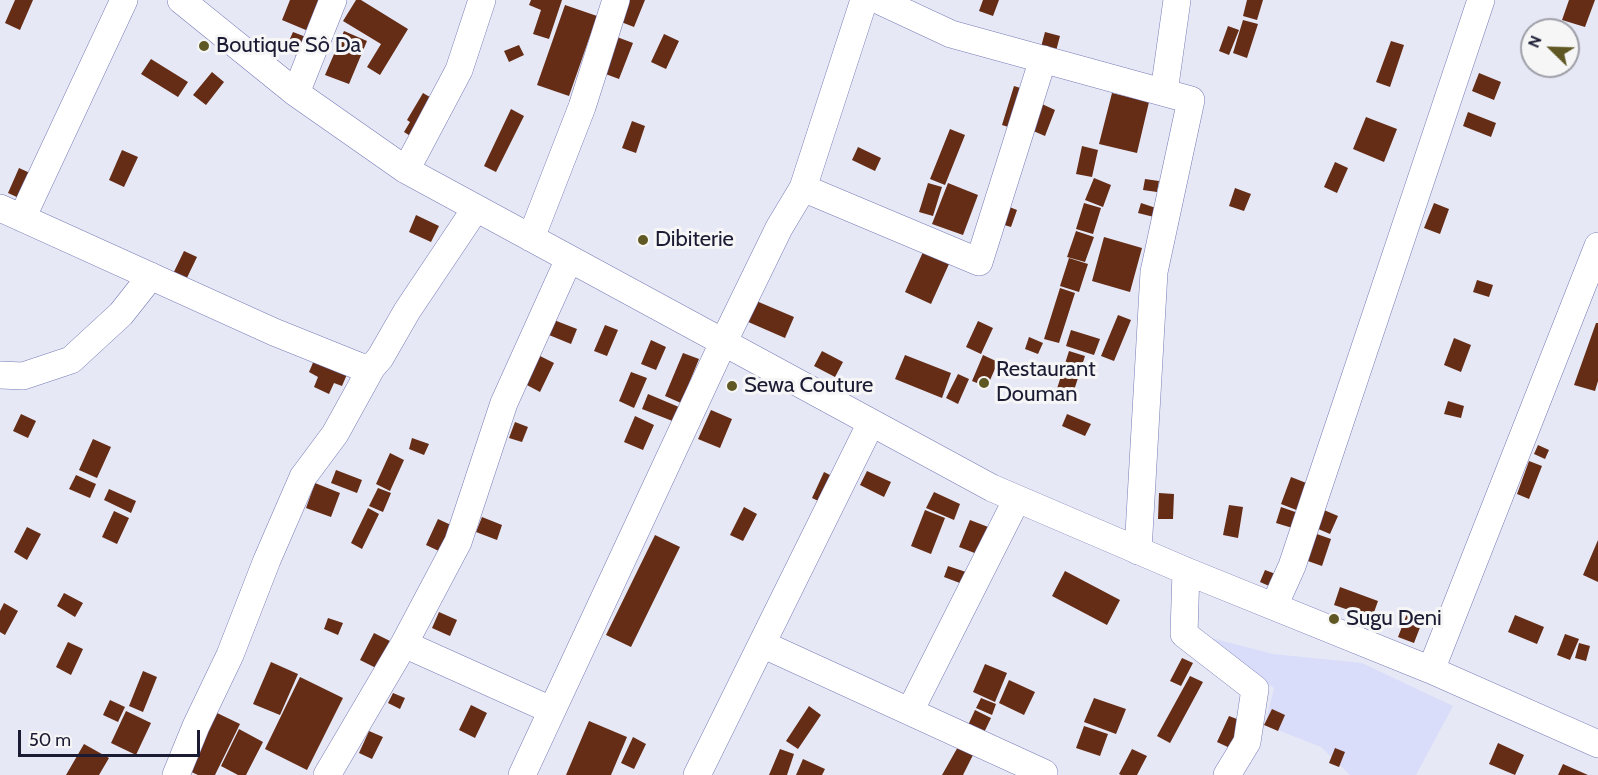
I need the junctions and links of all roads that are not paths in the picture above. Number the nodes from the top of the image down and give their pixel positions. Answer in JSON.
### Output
{"nodes":[{"id":1,"x":124,"y":0,"type":"edge"},
{"id":2,"x":181,"y":0,"type":"edge"},
{"id":3,"x":333,"y":0,"type":"edge"},
{"id":4,"x":482,"y":0,"type":"edge"},
{"id":5,"x":616,"y":0,"type":"edge"},
{"id":6,"x":864,"y":0,"type":"edge"},
{"id":7,"x":878,"y":0,"type":"edge"},
{"id":8,"x":1177,"y":0,"type":"edge"},
{"id":9,"x":1482,"y":0,"type":"edge"},
{"id":10,"x":1042,"y":59,"type":"junction"},
{"id":11,"x":1164,"y":92,"type":"junction"},
{"id":12,"x":296,"y":93,"type":"junction"},
{"id":13,"x":406,"y":170,"type":"junction"},
{"id":14,"x":803,"y":188,"type":"junction"},
{"id":15,"x":476,"y":208,"type":"junction"},
{"id":16,"x":11,"y":213,"type":"edge"},
{"id":17,"x":531,"y":238,"type":"junction"},
{"id":18,"x":1598,"y":246,"type":"edge"},
{"id":19,"x":569,"y":259,"type":"junction"},
{"id":20,"x":151,"y":276,"type":"junction"},
{"id":21,"x":723,"y":343,"type":"junction"},
{"id":22,"x":372,"y":367,"type":"junction"},
{"id":23,"x":0,"y":375,"type":"edge"},
{"id":24,"x":871,"y":423,"type":"junction"},
{"id":25,"x":1017,"y":499,"type":"junction"},
{"id":26,"x":1138,"y":551,"type":"junction"},
{"id":27,"x":1186,"y":571,"type":"junction"},
{"id":28,"x":1274,"y":606,"type":"junction"},
{"id":29,"x":404,"y":644,"type":"junction"},
{"id":30,"x":762,"y":644,"type":"junction"},
{"id":31,"x":1431,"y":670,"type":"junction"},
{"id":32,"x":551,"y":710,"type":"junction"},
{"id":33,"x":910,"y":711,"type":"junction"},
{"id":34,"x":1598,"y":744,"type":"edge"},
{"id":35,"x":1044,"y":773,"type":"dead end"},
{"id":36,"x":176,"y":775,"type":"edge"},
{"id":37,"x":327,"y":775,"type":"edge"},
{"id":38,"x":522,"y":775,"type":"edge"},
{"id":39,"x":697,"y":775,"type":"edge"},
{"id":40,"x":1227,"y":775,"type":"edge"}],
"edges":[{"from":1,"to":16,"type":"street"},
{"from":2,"to":12,"type":"street"},
{"from":3,"to":12,"type":"street"},
{"from":4,"to":13,"type":"street"},
{"from":5,"to":17,"type":"street"},
{"from":6,"to":14,"type":"street"},
{"from":7,"to":10,"type":"street"},
{"from":8,"to":11,"type":"street"},
{"from":9,"to":28,"type":"street"},
{"from":10,"to":11,"type":"street"},
{"from":10,"to":14,"type":"street"},
{"from":11,"to":26,"type":"street"},
{"from":12,"to":13,"type":"street"},
{"from":13,"to":15,"type":"street"},
{"from":14,"to":21,"type":"street"},
{"from":15,"to":17,"type":"street"},
{"from":15,"to":22,"type":"street"},
{"from":16,"to":20,"type":"street"},
{"from":17,"to":19,"type":"street"},
{"from":18,"to":31,"type":"street"},
{"from":19,"to":21,"type":"street"},
{"from":19,"to":29,"type":"street"},
{"from":20,"to":22,"type":"street"},
{"from":20,"to":23,"type":"street"},
{"from":21,"to":24,"type":"street"},
{"from":21,"to":32,"type":"street"},
{"from":22,"to":36,"type":"street"},
{"from":24,"to":25,"type":"street"},
{"from":24,"to":30,"type":"street"},
{"from":25,"to":26,"type":"street"},
{"from":25,"to":33,"type":"street"},
{"from":26,"to":27,"type":"street"},
{"from":27,"to":28,"type":"street"},
{"from":27,"to":40,"type":"street"},
{"from":28,"to":31,"type":"street"},
{"from":29,"to":32,"type":"street"},
{"from":29,"to":37,"type":"street"},
{"from":30,"to":33,"type":"street"},
{"from":30,"to":39,"type":"street"},
{"from":31,"to":34,"type":"street"},
{"from":32,"to":38,"type":"street"},
{"from":33,"to":35,"type":"street"}]}
